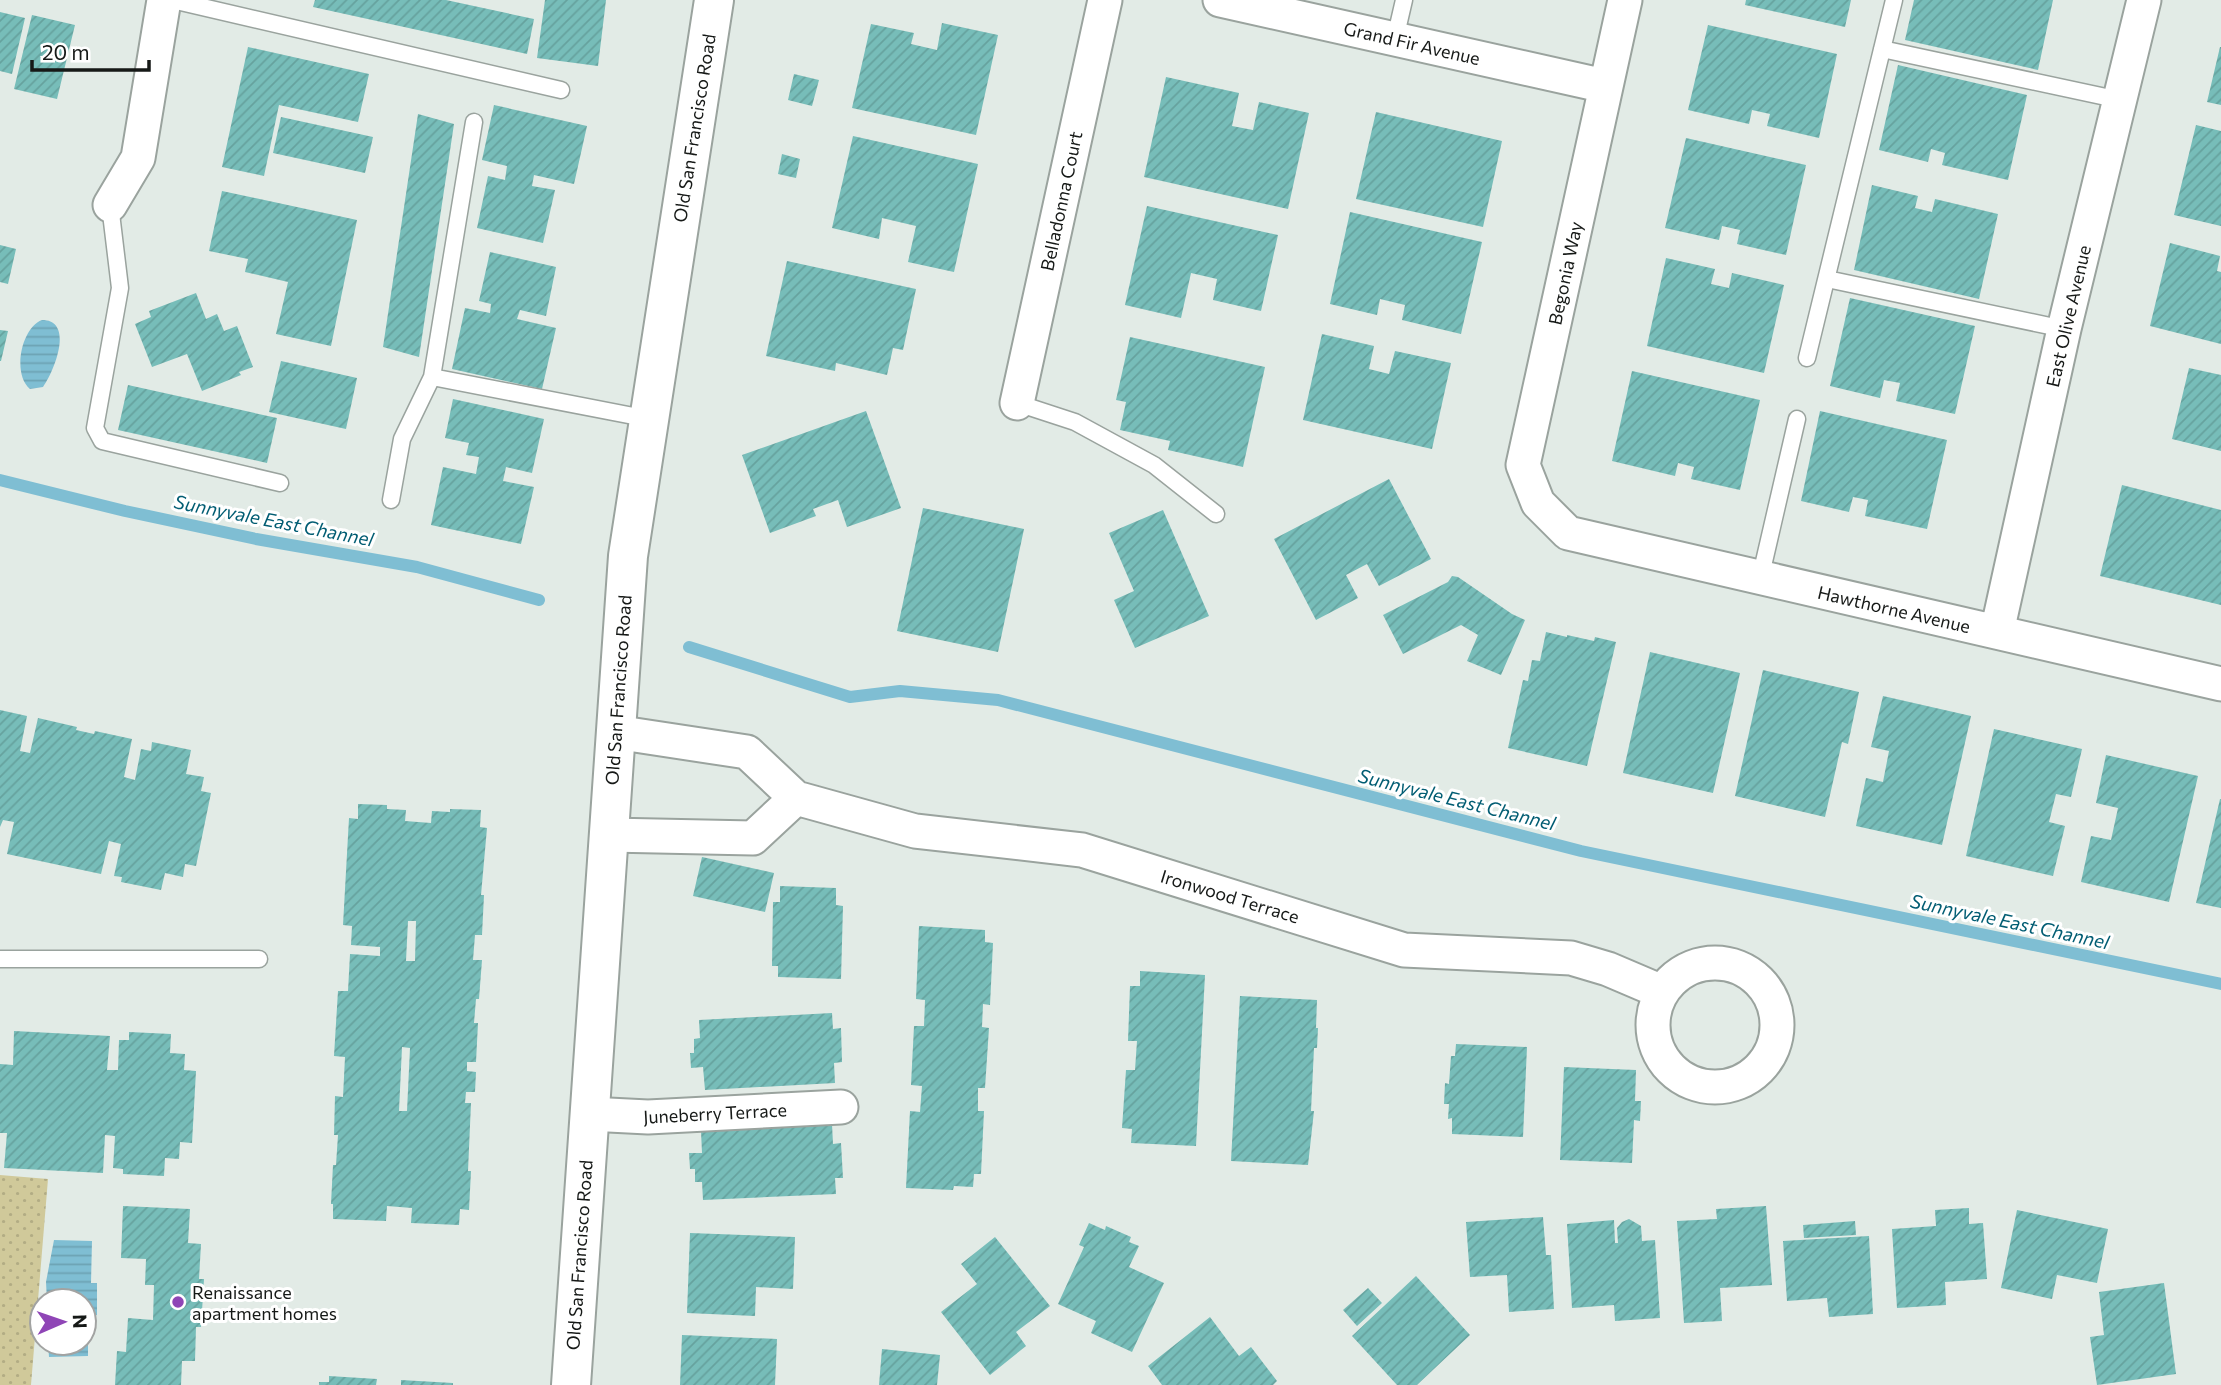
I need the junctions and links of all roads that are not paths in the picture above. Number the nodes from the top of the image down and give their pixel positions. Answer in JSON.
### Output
{"nodes":[{"id":1,"x":164,"y":0,"type":"edge"},
{"id":2,"x":172,"y":0,"type":"edge"},
{"id":3,"x":714,"y":0,"type":"edge"},
{"id":4,"x":1105,"y":0,"type":"edge"},
{"id":5,"x":1220,"y":0,"type":"edge"},
{"id":6,"x":1404,"y":0,"type":"edge"},
{"id":7,"x":1625,"y":0,"type":"edge"},
{"id":8,"x":1894,"y":0,"type":"edge"},
{"id":9,"x":2144,"y":0,"type":"edge"},
{"id":10,"x":1395,"y":39,"type":"junction"},
{"id":11,"x":1882,"y":49,"type":"junction"},
{"id":12,"x":1605,"y":86,"type":"junction"},
{"id":13,"x":561,"y":90,"type":"dead end"},
{"id":14,"x":2120,"y":100,"type":"junction"},
{"id":15,"x":474,"y":122,"type":"dead end"},
{"id":16,"x":110,"y":205,"type":"joint"},
{"id":17,"x":1827,"y":279,"type":"junction"},
{"id":18,"x":2064,"y":329,"type":"junction"},
{"id":19,"x":1807,"y":358,"type":"dead end"},
{"id":20,"x":432,"y":377,"type":"junction"},
{"id":21,"x":1017,"y":403,"type":"joint"},
{"id":22,"x":649,"y":419,"type":"junction"},
{"id":23,"x":1797,"y":419,"type":"dead end"},
{"id":24,"x":280,"y":483,"type":"dead end"},
{"id":25,"x":391,"y":500,"type":"dead end"},
{"id":26,"x":1216,"y":514,"type":"dead end"},
{"id":27,"x":1568,"y":533,"type":"joint"},
{"id":28,"x":1760,"y":579,"type":"junction"},
{"id":29,"x":1997,"y":632,"type":"junction"},
{"id":30,"x":2221,"y":684,"type":"edge"},
{"id":31,"x":615,"y":732,"type":"junction"},
{"id":32,"x":796,"y":798,"type":"junction"},
{"id":33,"x":609,"y":835,"type":"junction"},
{"id":34,"x":0,"y":959,"type":"edge"},
{"id":35,"x":259,"y":959,"type":"dead end"},
{"id":36,"x":1662,"y":992,"type":"dead end"},
{"id":37,"x":841,"y":1107,"type":"dead end"},
{"id":38,"x":589,"y":1114,"type":"junction"},
{"id":39,"x":571,"y":1385,"type":"edge"}],
"edges":[{"from":1,"to":16,"type":"street"},
{"from":2,"to":13,"type":"lane"},
{"from":3,"to":22,"type":"main road","name":"Old San Francisco Road"},
{"from":4,"to":21,"type":"street","name":"Belladonna Court"},
{"from":5,"to":10,"type":"street","name":"Grand Fir Avenue"},
{"from":6,"to":10,"type":"lane"},
{"from":7,"to":12,"type":"street","name":"Begonia Way"},
{"from":8,"to":11,"type":"lane"},
{"from":9,"to":14,"type":"street","name":"East Olive Avenue"},
{"from":10,"to":12,"type":"street","name":"Grand Fir Avenue"},
{"from":11,"to":14,"type":"lane"},
{"from":11,"to":17,"type":"lane"},
{"from":12,"to":27,"type":"street","name":"Begonia Way"},
{"from":14,"to":18,"type":"street","name":"East Olive Avenue"},
{"from":15,"to":20,"type":"lane"},
{"from":16,"to":24,"type":"lane"},
{"from":17,"to":18,"type":"lane"},
{"from":17,"to":19,"type":"lane"},
{"from":18,"to":29,"type":"street","name":"East Olive Avenue"},
{"from":20,"to":22,"type":"lane"},
{"from":20,"to":25,"type":"lane"},
{"from":21,"to":26,"type":"lane"},
{"from":22,"to":31,"type":"main road","name":"Old San Francisco Road"},
{"from":23,"to":28,"type":"lane"},
{"from":27,"to":28,"type":"street","name":"Hawthorne Avenue"},
{"from":28,"to":29,"type":"street","name":"Hawthorne Avenue"},
{"from":29,"to":30,"type":"street","name":"Hawthorne Avenue"},
{"from":31,"to":32,"type":"street","name":"Ironwood Terrace"},
{"from":31,"to":33,"type":"main road","name":"Old San Francisco Road"},
{"from":32,"to":33,"type":"street"},
{"from":32,"to":36,"type":"street","name":"Ironwood Terrace"},
{"from":33,"to":38,"type":"main road","name":"Old San Francisco Road"},
{"from":34,"to":35,"type":"lane"},
{"from":37,"to":38,"type":"street","name":"Juneberry Terrace"},
{"from":38,"to":39,"type":"main road","name":"Old San Francisco Road"}]}
